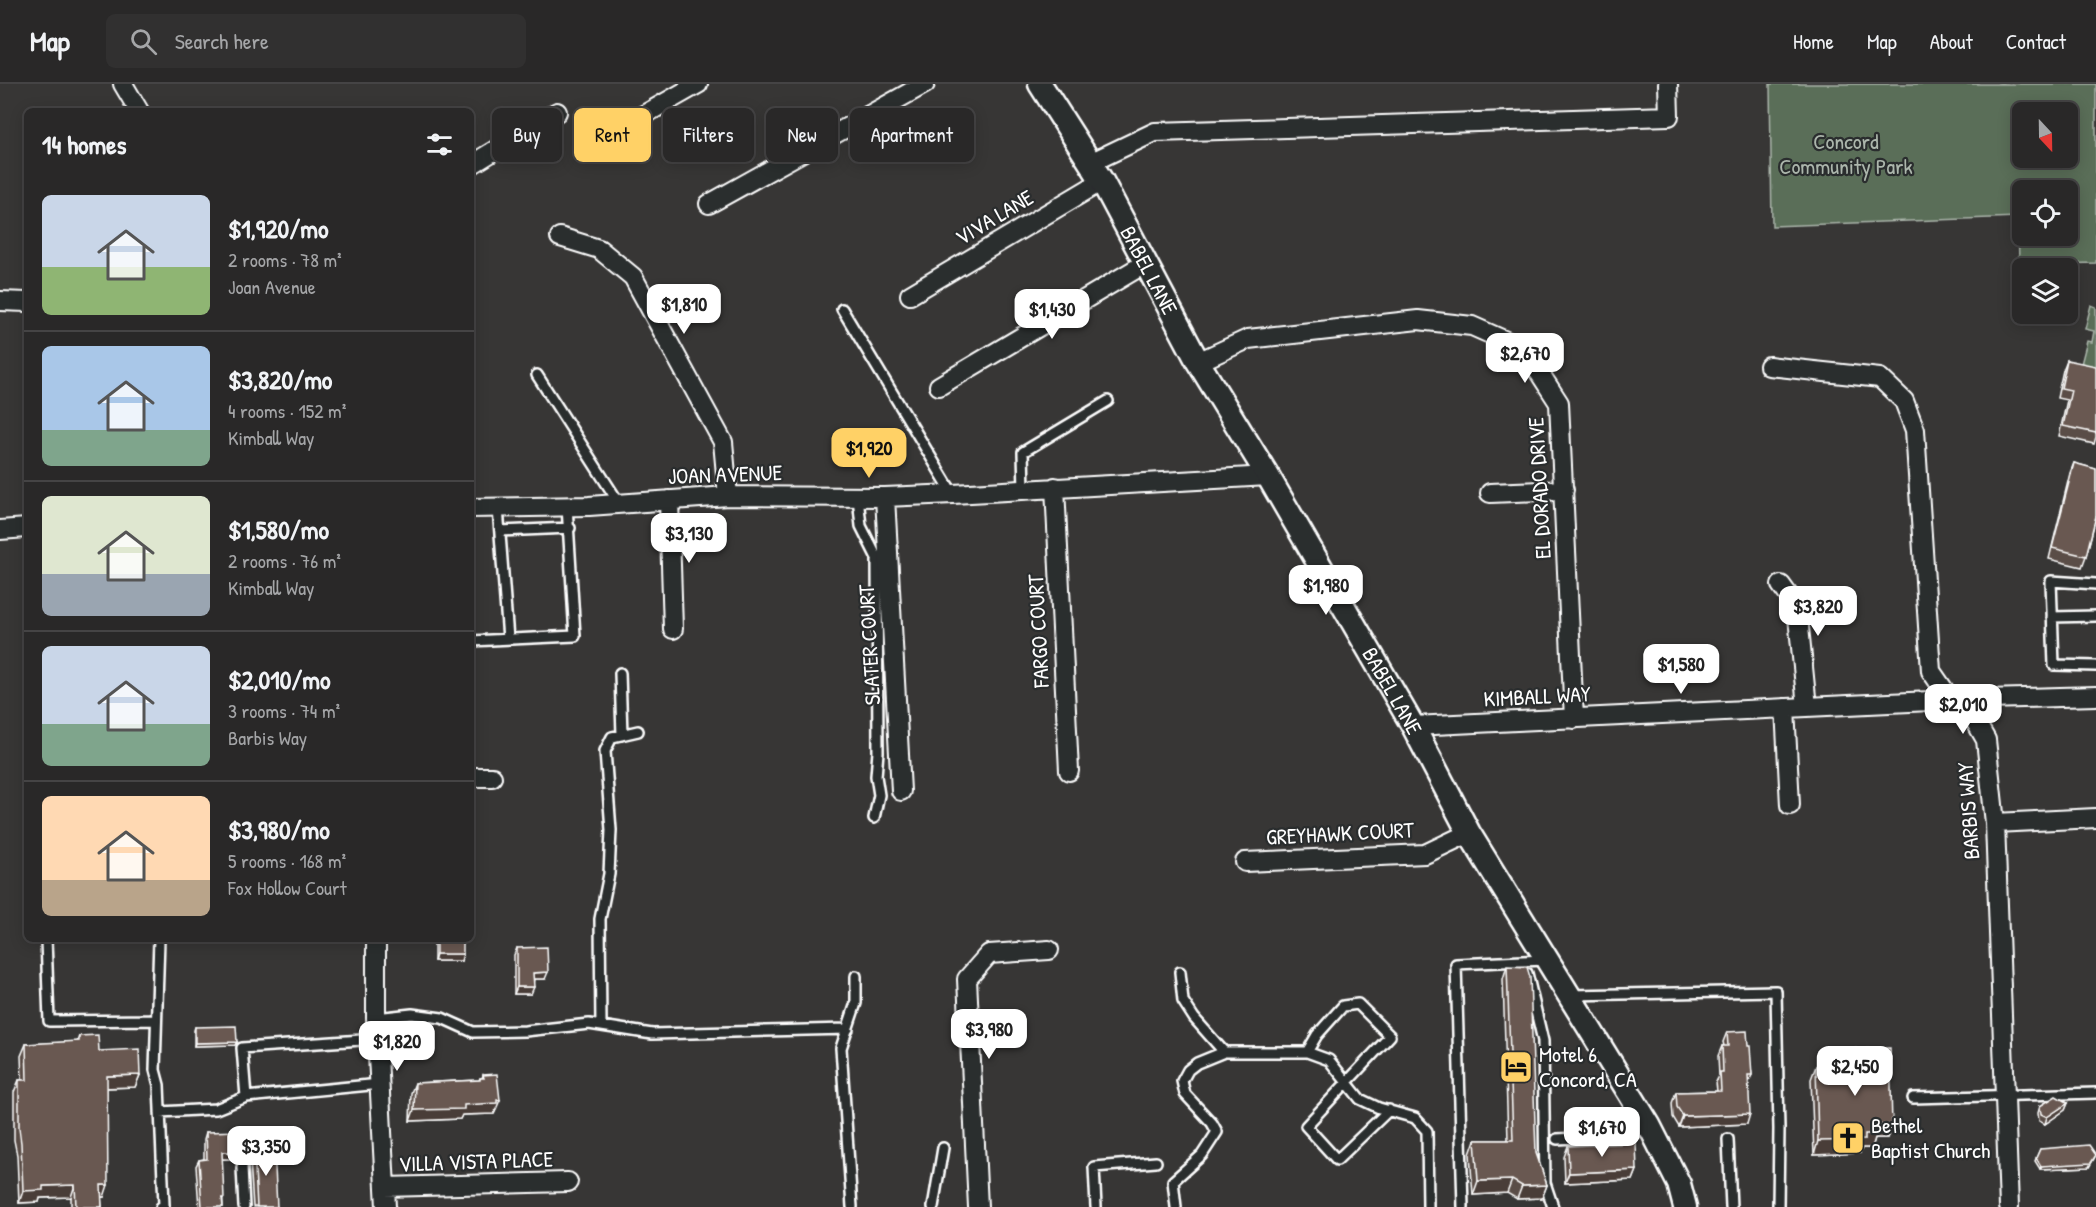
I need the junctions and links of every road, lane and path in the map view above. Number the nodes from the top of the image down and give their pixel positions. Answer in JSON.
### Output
{"nodes":[{"id":1,"x":123,"y":84,"type":"edge"},
{"id":2,"x":698,"y":84,"type":"edge"},
{"id":3,"x":926,"y":84,"type":"edge"},
{"id":4,"x":1040,"y":84,"type":"edge"},
{"id":5,"x":1668,"y":84,"type":"edge"},
{"id":6,"x":137,"y":108,"type":"edge"},
{"id":7,"x":651,"y":111,"type":"edge"},
{"id":8,"x":492,"y":152,"type":"edge"},
{"id":9,"x":474,"y":163,"type":"edge"},
{"id":10,"x":1096,"y":172,"type":"junction"},
{"id":11,"x":709,"y":204,"type":"dead end"},
{"id":12,"x":560,"y":237,"type":"dead end"},
{"id":13,"x":1146,"y":263,"type":"junction"},
{"id":14,"x":910,"y":295,"type":"dead end"},
{"id":15,"x":0,"y":302,"type":"edge"},
{"id":16,"x":24,"y":302,"type":"edge"},
{"id":17,"x":842,"y":309,"type":"dead end"},
{"id":18,"x":1198,"y":362,"type":"junction"},
{"id":19,"x":1769,"y":366,"type":"dead end"},
{"id":20,"x":537,"y":375,"type":"dead end"},
{"id":21,"x":939,"y":386,"type":"dead end"},
{"id":22,"x":1108,"y":400,"type":"dead end"},
{"id":23,"x":1268,"y":476,"type":"junction"},
{"id":24,"x":1055,"y":487,"type":"junction"},
{"id":25,"x":1024,"y":490,"type":"junction"},
{"id":26,"x":1564,"y":490,"type":"junction"},
{"id":27,"x":1490,"y":493,"type":"dead end"},
{"id":28,"x":953,"y":494,"type":"junction"},
{"id":29,"x":728,"y":496,"type":"junction"},
{"id":30,"x":858,"y":496,"type":"junction"},
{"id":31,"x":885,"y":497,"type":"junction"},
{"id":32,"x":669,"y":500,"type":"junction"},
{"id":33,"x":620,"y":503,"type":"junction"},
{"id":34,"x":567,"y":506,"type":"junction"},
{"id":35,"x":474,"y":508,"type":"edge"},
{"id":36,"x":498,"y":508,"type":"junction"},
{"id":37,"x":24,"y":528,"type":"edge"},
{"id":38,"x":570,"y":528,"type":"junction"},
{"id":39,"x":0,"y":530,"type":"edge"},
{"id":40,"x":500,"y":531,"type":"junction"},
{"id":41,"x":2096,"y":584,"type":"edge"},
{"id":42,"x":1781,"y":585,"type":"dead end"},
{"id":43,"x":2096,"y":616,"type":"edge"},
{"id":44,"x":2052,"y":617,"type":"junction"},
{"id":45,"x":673,"y":629,"type":"dead end"},
{"id":46,"x":507,"y":639,"type":"junction"},
{"id":47,"x":474,"y":641,"type":"edge"},
{"id":48,"x":2096,"y":666,"type":"edge"},
{"id":49,"x":620,"y":673,"type":"dead end"},
{"id":50,"x":2096,"y":696,"type":"edge"},
{"id":51,"x":1951,"y":700,"type":"junction"},
{"id":52,"x":1808,"y":707,"type":"junction"},
{"id":53,"x":1785,"y":708,"type":"junction"},
{"id":54,"x":1574,"y":719,"type":"junction"},
{"id":55,"x":1413,"y":726,"type":"junction"},
{"id":56,"x":638,"y":731,"type":"dead end"},
{"id":57,"x":622,"y":735,"type":"junction"},
{"id":58,"x":1070,"y":771,"type":"dead end"},
{"id":59,"x":474,"y":777,"type":"edge"},
{"id":60,"x":492,"y":777,"type":"dead end"},
{"id":61,"x":901,"y":791,"type":"dead end"},
{"id":62,"x":1790,"y":805,"type":"dead end"},
{"id":63,"x":874,"y":818,"type":"dead end"},
{"id":64,"x":2096,"y":818,"type":"edge"},
{"id":65,"x":1995,"y":823,"type":"junction"},
{"id":66,"x":1469,"y":833,"type":"junction"},
{"id":67,"x":1245,"y":862,"type":"dead end"},
{"id":68,"x":46,"y":942,"type":"edge"},
{"id":69,"x":159,"y":942,"type":"edge"},
{"id":70,"x":376,"y":942,"type":"edge"},
{"id":71,"x":1049,"y":950,"type":"dead end"},
{"id":72,"x":1548,"y":960,"type":"junction"},
{"id":73,"x":1525,"y":962,"type":"junction"},
{"id":74,"x":1180,"y":972,"type":"dead end"},
{"id":75,"x":856,"y":976,"type":"dead end"},
{"id":76,"x":1570,"y":995,"type":"junction"},
{"id":77,"x":376,"y":1018,"type":"junction"},
{"id":78,"x":156,"y":1020,"type":"junction"},
{"id":79,"x":601,"y":1025,"type":"junction"},
{"id":80,"x":848,"y":1029,"type":"junction"},
{"id":81,"x":377,"y":1039,"type":"junction"},
{"id":82,"x":1307,"y":1052,"type":"junction"},
{"id":83,"x":1224,"y":1053,"type":"junction"},
{"id":84,"x":1346,"y":1082,"type":"junction"},
{"id":85,"x":380,"y":1084,"type":"junction"},
{"id":86,"x":2096,"y":1093,"type":"edge"},
{"id":87,"x":2005,"y":1096,"type":"junction"},
{"id":88,"x":246,"y":1097,"type":"junction"},
{"id":89,"x":1913,"y":1098,"type":"dead end"},
{"id":90,"x":1389,"y":1110,"type":"junction"},
{"id":91,"x":160,"y":1112,"type":"junction"},
{"id":92,"x":1649,"y":1125,"type":"junction"},
{"id":93,"x":1557,"y":1138,"type":"dead end"},
{"id":94,"x":1728,"y":1140,"type":"dead end"},
{"id":95,"x":943,"y":1148,"type":"dead end"},
{"id":96,"x":1156,"y":1162,"type":"dead end"},
{"id":97,"x":242,"y":1167,"type":"dead end"},
{"id":98,"x":568,"y":1182,"type":"dead end"},
{"id":99,"x":385,"y":1187,"type":"junction"},
{"id":100,"x":161,"y":1207,"type":"edge"},
{"id":101,"x":244,"y":1207,"type":"edge"},
{"id":102,"x":386,"y":1207,"type":"edge"},
{"id":103,"x":852,"y":1207,"type":"edge"},
{"id":104,"x":933,"y":1207,"type":"edge"},
{"id":105,"x":978,"y":1207,"type":"edge"},
{"id":106,"x":1096,"y":1207,"type":"edge"},
{"id":107,"x":1176,"y":1207,"type":"edge"},
{"id":108,"x":1428,"y":1207,"type":"edge"},
{"id":109,"x":1463,"y":1207,"type":"edge"},
{"id":110,"x":1553,"y":1207,"type":"edge"},
{"id":111,"x":1685,"y":1207,"type":"edge"},
{"id":112,"x":1731,"y":1207,"type":"edge"},
{"id":113,"x":1778,"y":1207,"type":"edge"},
{"id":114,"x":2009,"y":1207,"type":"edge"}],
"edges":[{"from":1,"to":6,"type":"street"},
{"from":2,"to":7,"type":"street"},
{"from":3,"to":11,"type":"street"},
{"from":4,"to":10,"type":"street","name":"BABEL LANE"},
{"from":5,"to":10,"type":"street","name":"VIVA LANE"},
{"from":8,"to":9,"type":"street"},
{"from":10,"to":13,"type":"street","name":"BABEL LANE"},
{"from":10,"to":14,"type":"street","name":"VIVA LANE"},
{"from":12,"to":29,"type":"street"},
{"from":13,"to":18,"type":"street","name":"BABEL LANE"},
{"from":13,"to":21,"type":"street"},
{"from":15,"to":16,"type":"street"},
{"from":17,"to":28,"type":"lane"},
{"from":18,"to":23,"type":"street","name":"BABEL LANE"},
{"from":18,"to":26,"type":"street","name":"EL DORADO DRIVE"},
{"from":19,"to":51,"type":"street","name":"BARBIS WAY"},
{"from":20,"to":33,"type":"lane"},
{"from":22,"to":25,"type":"lane"},
{"from":23,"to":24,"type":"street","name":"JOAN AVENUE"},
{"from":23,"to":55,"type":"street","name":"BABEL LANE"},
{"from":24,"to":25,"type":"street","name":"JOAN AVENUE"},
{"from":24,"to":58,"type":"street","name":"FARGO COURT"},
{"from":25,"to":28,"type":"street","name":"JOAN AVENUE"},
{"from":26,"to":27,"type":"street"},
{"from":26,"to":54,"type":"street","name":"EL DORADO DRIVE"},
{"from":28,"to":31,"type":"street","name":"JOAN AVENUE"},
{"from":29,"to":30,"type":"street","name":"JOAN AVENUE"},
{"from":29,"to":32,"type":"street","name":"JOAN AVENUE"},
{"from":30,"to":31,"type":"street","name":"JOAN AVENUE"},
{"from":30,"to":63,"type":"lane"},
{"from":31,"to":61,"type":"street","name":"SLATER COURT"},
{"from":32,"to":33,"type":"street","name":"JOAN AVENUE"},
{"from":32,"to":45,"type":"street"},
{"from":33,"to":34,"type":"street","name":"JOAN AVENUE"},
{"from":34,"to":36,"type":"street","name":"JOAN AVENUE"},
{"from":34,"to":38,"type":"lane"},
{"from":35,"to":36,"type":"street","name":"JOAN AVENUE"},
{"from":36,"to":40,"type":"lane"},
{"from":37,"to":39,"type":"street"},
{"from":38,"to":40,"type":"lane"},
{"from":38,"to":46,"type":"lane"},
{"from":40,"to":46,"type":"lane"},
{"from":41,"to":44,"type":"lane"},
{"from":42,"to":52,"type":"street"},
{"from":43,"to":44,"type":"lane"},
{"from":44,"to":48,"type":"lane"},
{"from":46,"to":47,"type":"lane"},
{"from":49,"to":57,"type":"lane"},
{"from":50,"to":51,"type":"street","name":"KIMBALL WAY"},
{"from":51,"to":52,"type":"street","name":"KIMBALL WAY"},
{"from":51,"to":65,"type":"street","name":"BARBIS WAY"},
{"from":52,"to":53,"type":"street","name":"KIMBALL WAY"},
{"from":53,"to":54,"type":"street","name":"KIMBALL WAY"},
{"from":53,"to":62,"type":"street"},
{"from":54,"to":55,"type":"street","name":"KIMBALL WAY"},
{"from":55,"to":66,"type":"street","name":"BABEL LANE"},
{"from":56,"to":57,"type":"lane"},
{"from":57,"to":79,"type":"lane"},
{"from":59,"to":60,"type":"street"},
{"from":64,"to":65,"type":"street"},
{"from":65,"to":87,"type":"street","name":"BARBIS WAY"},
{"from":66,"to":67,"type":"street","name":"GREYHAWK COURT"},
{"from":66,"to":72,"type":"street","name":"BABEL LANE"},
{"from":68,"to":78,"type":"lane"},
{"from":69,"to":78,"type":"lane"},
{"from":70,"to":77,"type":"street"},
{"from":71,"to":105,"type":"street"},
{"from":72,"to":73,"type":"lane"},
{"from":72,"to":76,"type":"street","name":"BABEL LANE"},
{"from":73,"to":109,"type":"lane"},
{"from":73,"to":110,"type":"lane"},
{"from":74,"to":83,"type":"lane"},
{"from":75,"to":80,"type":"lane"},
{"from":76,"to":92,"type":"street","name":"BABEL LANE"},
{"from":76,"to":113,"type":"lane"},
{"from":77,"to":79,"type":"lane"},
{"from":77,"to":81,"type":"street"},
{"from":78,"to":91,"type":"lane"},
{"from":79,"to":80,"type":"lane"},
{"from":80,"to":103,"type":"lane"},
{"from":81,"to":85,"type":"street"},
{"from":81,"to":88,"type":"lane"},
{"from":82,"to":83,"type":"lane"},
{"from":82,"to":84,"type":"lane"},
{"from":82,"to":84,"type":"lane"},
{"from":83,"to":107,"type":"lane"},
{"from":84,"to":90,"type":"lane"},
{"from":84,"to":90,"type":"lane"},
{"from":85,"to":88,"type":"lane"},
{"from":85,"to":99,"type":"street"},
{"from":86,"to":87,"type":"lane"},
{"from":87,"to":89,"type":"lane"},
{"from":87,"to":114,"type":"street","name":"BARBIS WAY"},
{"from":88,"to":91,"type":"lane"},
{"from":90,"to":108,"type":"lane"},
{"from":91,"to":100,"type":"lane"},
{"from":92,"to":93,"type":"lane"},
{"from":92,"to":111,"type":"street","name":"BABEL LANE"},
{"from":94,"to":112,"type":"lane"},
{"from":95,"to":104,"type":"lane"},
{"from":96,"to":106,"type":"lane"},
{"from":97,"to":101,"type":"lane"},
{"from":98,"to":99,"type":"street","name":"VILLA VISTA PLACE"},
{"from":99,"to":102,"type":"street"}]}
